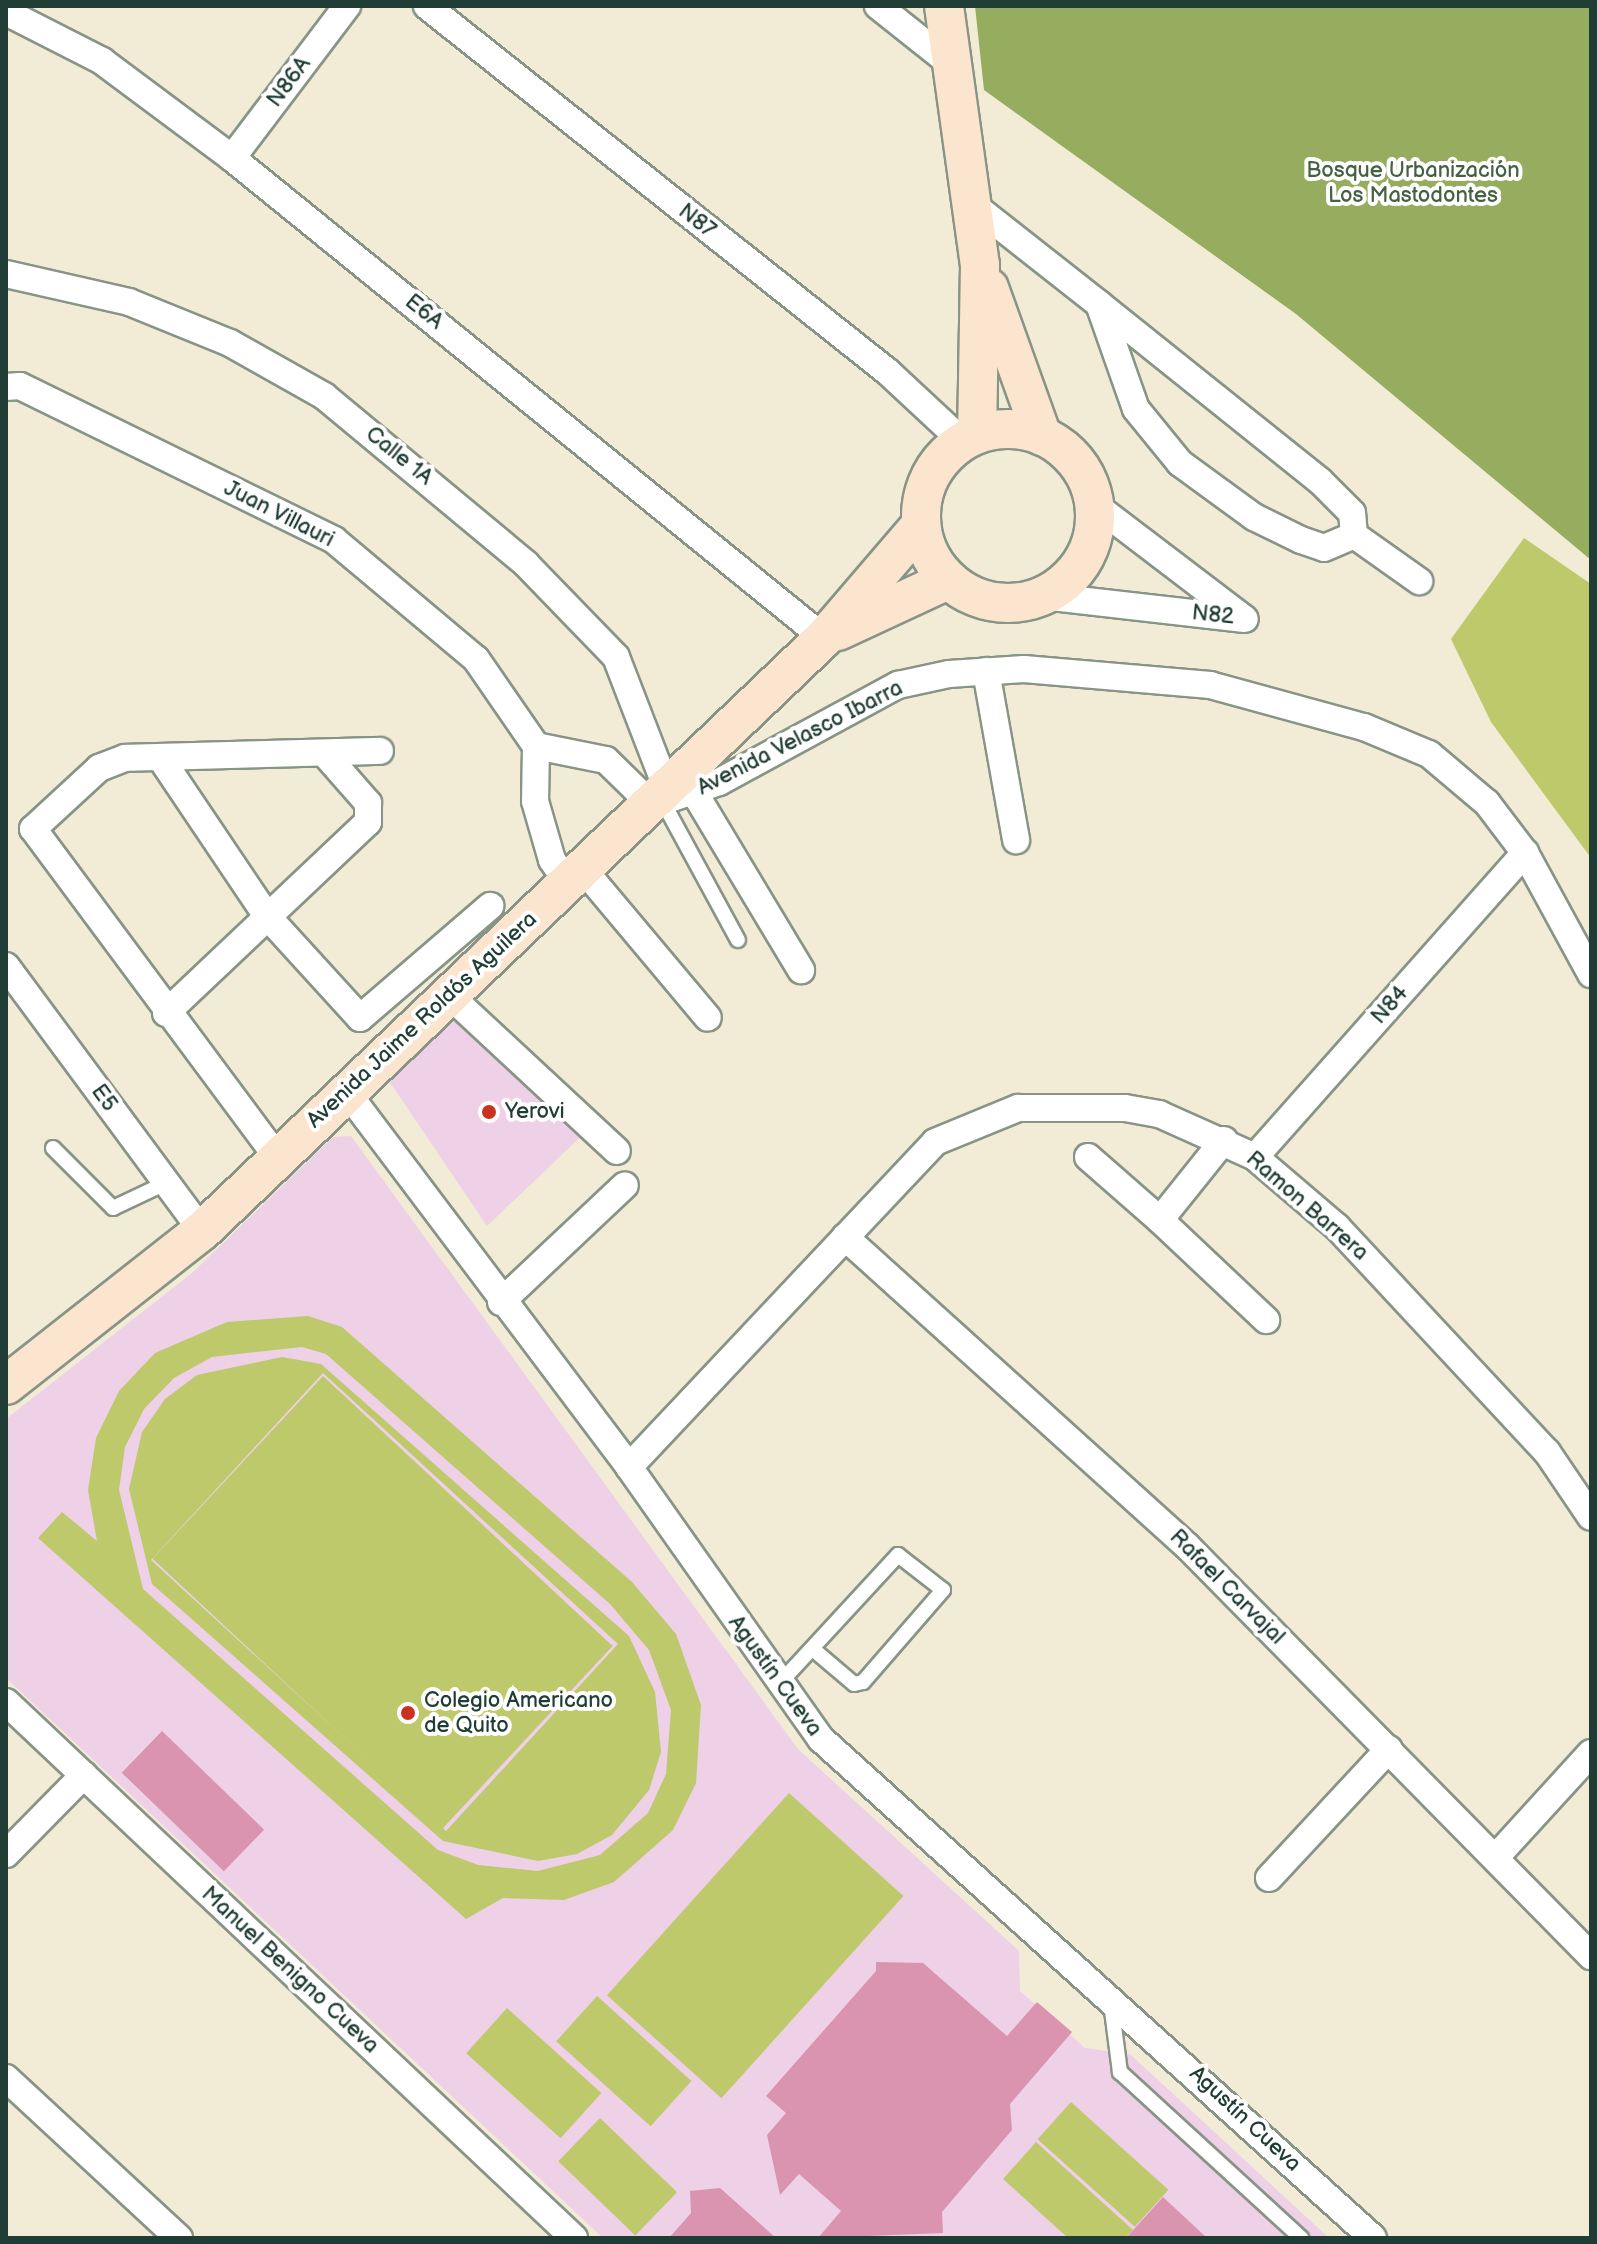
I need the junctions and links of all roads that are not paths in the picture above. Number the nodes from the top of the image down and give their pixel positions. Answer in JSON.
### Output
{"nodes":[{"id":1,"x":347,"y":6,"type":"edge"},
{"id":2,"x":427,"y":6,"type":"edge"},
{"id":3,"x":878,"y":6,"type":"edge"},
{"id":4,"x":944,"y":6,"type":"edge"},
{"id":5,"x":6,"y":12,"type":"edge"},
{"id":6,"x":950,"y":63,"type":"junction"},
{"id":7,"x":232,"y":158,"type":"junction"},
{"id":8,"x":972,"y":204,"type":"junction"},
{"id":9,"x":980,"y":265,"type":"junction"},
{"id":10,"x":6,"y":274,"type":"edge"},
{"id":11,"x":1099,"y":304,"type":"junction"},
{"id":12,"x":6,"y":387,"type":"edge"},
{"id":13,"x":1042,"y":436,"type":"junction"},
{"id":14,"x":970,"y":438,"type":"junction"},
{"id":15,"x":1095,"y":505,"type":"junction"},
{"id":16,"x":921,"y":525,"type":"junction"},
{"id":17,"x":1354,"y":535,"type":"junction"},
{"id":18,"x":948,"y":580,"type":"junction"},
{"id":19,"x":1419,"y":581,"type":"dead end"},
{"id":20,"x":1043,"y":596,"type":"junction"},
{"id":21,"x":824,"y":638,"type":"junction"},
{"id":22,"x":986,"y":671,"type":"junction"},
{"id":23,"x":536,"y":746,"type":"junction"},
{"id":24,"x":380,"y":751,"type":"dead end"},
{"id":25,"x":326,"y":755,"type":"junction"},
{"id":26,"x":162,"y":760,"type":"junction"},
{"id":27,"x":669,"y":797,"type":"junction"},
{"id":28,"x":1016,"y":840,"type":"dead end"},
{"id":29,"x":1525,"y":853,"type":"junction"},
{"id":30,"x":575,"y":876,"type":"junction"},
{"id":31,"x":490,"y":906,"type":"dead end"},
{"id":32,"x":267,"y":916,"type":"junction"},
{"id":33,"x":738,"y":940,"type":"dead end"},
{"id":34,"x":6,"y":966,"type":"edge"},
{"id":35,"x":801,"y":970,"type":"dead end"},
{"id":36,"x":1591,"y":974,"type":"edge"},
{"id":37,"x":449,"y":995,"type":"junction"},
{"id":38,"x":166,"y":1013,"type":"junction"},
{"id":39,"x":708,"y":1018,"type":"dead end"},
{"id":40,"x":346,"y":1091,"type":"junction"},
{"id":41,"x":1224,"y":1140,"type":"junction"},
{"id":42,"x":53,"y":1148,"type":"dead end"},
{"id":43,"x":617,"y":1151,"type":"dead end"},
{"id":44,"x":277,"y":1157,"type":"junction"},
{"id":45,"x":1088,"y":1157,"type":"dead end"},
{"id":46,"x":1255,"y":1157,"type":"junction"},
{"id":47,"x":166,"y":1183,"type":"junction"},
{"id":48,"x":625,"y":1185,"type":"dead end"},
{"id":49,"x":1160,"y":1220,"type":"junction"},
{"id":50,"x":202,"y":1231,"type":"junction"},
{"id":51,"x":845,"y":1237,"type":"junction"},
{"id":52,"x":501,"y":1302,"type":"junction"},
{"id":53,"x":1266,"y":1320,"type":"dead end"},
{"id":54,"x":6,"y":1385,"type":"edge"},
{"id":55,"x":629,"y":1467,"type":"junction"},
{"id":56,"x":1591,"y":1517,"type":"edge"},
{"id":57,"x":814,"y":1650,"type":"junction"},
{"id":58,"x":778,"y":1685,"type":"junction"},
{"id":59,"x":6,"y":1702,"type":"edge"},
{"id":60,"x":1389,"y":1749,"type":"junction"},
{"id":61,"x":1591,"y":1753,"type":"edge"},
{"id":62,"x":84,"y":1775,"type":"junction"},
{"id":63,"x":6,"y":1854,"type":"edge"},
{"id":64,"x":1496,"y":1857,"type":"junction"},
{"id":65,"x":1269,"y":1878,"type":"dead end"},
{"id":66,"x":1591,"y":1956,"type":"edge"},
{"id":67,"x":1110,"y":1994,"type":"junction"},
{"id":68,"x":6,"y":2078,"type":"edge"},
{"id":69,"x":179,"y":2238,"type":"edge"},
{"id":70,"x":574,"y":2238,"type":"edge"},
{"id":71,"x":1301,"y":2238,"type":"edge"},
{"id":72,"x":1373,"y":2238,"type":"edge"}],
"edges":[{"from":1,"to":7,"type":"street","name":"N86A"},
{"from":2,"to":14,"type":"street","name":"N87"},
{"from":3,"to":6,"type":"street"},
{"from":4,"to":6,"type":"street"},
{"from":5,"to":7,"type":"street","name":"E6A"},
{"from":6,"to":8,"type":"street"},
{"from":7,"to":21,"type":"street","name":"E6A"},
{"from":8,"to":9,"type":"street"},
{"from":8,"to":11,"type":"street"},
{"from":9,"to":13,"type":"street"},
{"from":9,"to":14,"type":"street"},
{"from":10,"to":27,"type":"street","name":"Calle 1A"},
{"from":11,"to":17,"type":"street"},
{"from":11,"to":17,"type":"street"},
{"from":12,"to":23,"type":"street","name":"Juan Villauri"},
{"from":13,"to":14,"type":"street"},
{"from":13,"to":15,"type":"street"},
{"from":14,"to":16,"type":"street"},
{"from":15,"to":20,"type":"street"},
{"from":15,"to":20,"type":"street","name":"N82"},
{"from":16,"to":18,"type":"street"},
{"from":16,"to":21,"type":"street","name":"Avenida Jaime Roldós Aguilera"},
{"from":17,"to":19,"type":"street"},
{"from":18,"to":20,"type":"street"},
{"from":18,"to":21,"type":"street","name":"Avenida Jaime Roldós Aguilera"},
{"from":21,"to":27,"type":"street","name":"Avenida Jaime Roldós Aguilera"},
{"from":22,"to":27,"type":"street","name":"Avenida Velasco Ibarra"},
{"from":22,"to":28,"type":"street"},
{"from":22,"to":29,"type":"street","name":"Avenida Velasco Ibarra"},
{"from":23,"to":27,"type":"street"},
{"from":23,"to":30,"type":"street"},
{"from":24,"to":25,"type":"street"},
{"from":25,"to":26,"type":"street"},
{"from":25,"to":32,"type":"street"},
{"from":26,"to":32,"type":"street"},
{"from":26,"to":38,"type":"street"},
{"from":27,"to":30,"type":"street","name":"Avenida Jaime Roldós Aguilera"},
{"from":27,"to":33,"type":"lane"},
{"from":27,"to":35,"type":"street"},
{"from":29,"to":36,"type":"street","name":"Avenida Velasco Ibarra"},
{"from":29,"to":46,"type":"street","name":"N84"},
{"from":30,"to":37,"type":"street","name":"Avenida Jaime Roldós Aguilera"},
{"from":30,"to":39,"type":"street"},
{"from":31,"to":32,"type":"street"},
{"from":32,"to":38,"type":"street"},
{"from":34,"to":47,"type":"street","name":"E5"},
{"from":37,"to":40,"type":"street","name":"Avenida Jaime Roldós Aguilera"},
{"from":37,"to":43,"type":"street"},
{"from":38,"to":44,"type":"street"},
{"from":40,"to":44,"type":"street","name":"Avenida Jaime Roldós Aguilera"},
{"from":40,"to":52,"type":"street","name":"Agustín Cueva"},
{"from":41,"to":46,"type":"street","name":"Ramon Barrera"},
{"from":41,"to":49,"type":"street"},
{"from":41,"to":51,"type":"street","name":"Ramon Barrera"},
{"from":42,"to":47,"type":"lane"},
{"from":44,"to":50,"type":"street","name":"Avenida Jaime Roldós Aguilera"},
{"from":45,"to":49,"type":"street"},
{"from":46,"to":56,"type":"street","name":"Ramon Barrera"},
{"from":47,"to":50,"type":"street","name":"E5"},
{"from":48,"to":52,"type":"street"},
{"from":49,"to":53,"type":"street"},
{"from":50,"to":54,"type":"street","name":"Avenida Jaime Roldós Aguilera"},
{"from":51,"to":55,"type":"street","name":"Ramon Barrera"},
{"from":51,"to":60,"type":"street","name":"Rafael Carvajal"},
{"from":52,"to":55,"type":"street","name":"Agustín Cueva"},
{"from":55,"to":58,"type":"street","name":"Agustín Cueva"},
{"from":57,"to":57,"type":"lane"},
{"from":57,"to":58,"type":"lane"},
{"from":58,"to":67,"type":"street","name":"Agustín Cueva"},
{"from":59,"to":62,"type":"street","name":"Manuel Benigno Cueva"},
{"from":60,"to":64,"type":"street","name":"Rafael Carvajal"},
{"from":60,"to":65,"type":"street"},
{"from":61,"to":64,"type":"street"},
{"from":62,"to":63,"type":"street"},
{"from":62,"to":70,"type":"street","name":"Manuel Benigno Cueva"},
{"from":64,"to":66,"type":"street","name":"Rafael Carvajal"},
{"from":67,"to":71,"type":"lane"},
{"from":67,"to":72,"type":"street","name":"Agustín Cueva"},
{"from":68,"to":69,"type":"street"}]}
